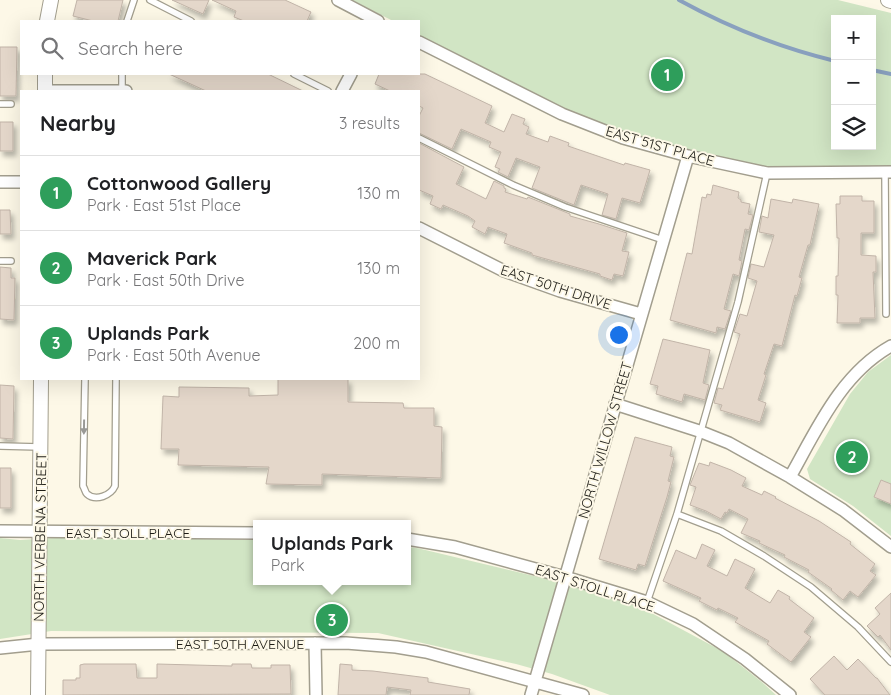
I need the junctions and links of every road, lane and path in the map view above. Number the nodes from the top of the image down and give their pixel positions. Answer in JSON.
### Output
{"nodes":[{"id":1,"x":51,"y":0,"type":"edge"},
{"id":2,"x":134,"y":0,"type":"edge"},
{"id":3,"x":150,"y":0,"type":"edge"},
{"id":4,"x":338,"y":0,"type":"edge"},
{"id":5,"x":47,"y":20,"type":"edge"},
{"id":6,"x":127,"y":20,"type":"edge"},
{"id":7,"x":189,"y":20,"type":"edge"},
{"id":8,"x":376,"y":20,"type":"edge"},
{"id":9,"x":420,"y":43,"type":"edge"},
{"id":10,"x":45,"y":75,"type":"edge"},
{"id":11,"x":122,"y":75,"type":"edge"},
{"id":12,"x":296,"y":75,"type":"edge"},
{"id":13,"x":350,"y":75,"type":"edge"},
{"id":14,"x":45,"y":90,"type":"edge"},
{"id":15,"x":124,"y":90,"type":"edge"},
{"id":16,"x":326,"y":90,"type":"edge"},
{"id":17,"x":343,"y":90,"type":"edge"},
{"id":18,"x":0,"y":104,"type":"edge"},
{"id":19,"x":11,"y":104,"type":"dead end"},
{"id":20,"x":420,"y":139,"type":"edge"},
{"id":21,"x":688,"y":156,"type":"junction"},
{"id":22,"x":888,"y":172,"type":"edge"},
{"id":23,"x":767,"y":173,"type":"junction"},
{"id":24,"x":0,"y":182,"type":"edge"},
{"id":25,"x":20,"y":182,"type":"edge"},
{"id":26,"x":420,"y":229,"type":"edge"},
{"id":27,"x":664,"y":240,"type":"junction"},
{"id":28,"x":0,"y":261,"type":"edge"},
{"id":29,"x":11,"y":261,"type":"dead end"},
{"id":30,"x":642,"y":314,"type":"junction"},
{"id":31,"x":886,"y":314,"type":"dead end"},
{"id":32,"x":891,"y":346,"type":"edge"},
{"id":33,"x":41,"y":380,"type":"edge"},
{"id":34,"x":85,"y":380,"type":"edge"},
{"id":35,"x":116,"y":380,"type":"edge"},
{"id":36,"x":615,"y":404,"type":"junction"},
{"id":37,"x":699,"y":431,"type":"junction"},
{"id":38,"x":0,"y":446,"type":"edge"},
{"id":39,"x":40,"y":446,"type":"junction"},
{"id":40,"x":790,"y":477,"type":"junction"},
{"id":41,"x":676,"y":514,"type":"junction"},
{"id":42,"x":0,"y":531,"type":"edge"},
{"id":43,"x":39,"y":532,"type":"junction"},
{"id":44,"x":253,"y":533,"type":"edge"},
{"id":45,"x":411,"y":540,"type":"edge"},
{"id":46,"x":891,"y":547,"type":"edge"},
{"id":47,"x":565,"y":577,"type":"junction"},
{"id":48,"x":646,"y":602,"type":"junction"},
{"id":49,"x":315,"y":643,"type":"junction"},
{"id":50,"x":39,"y":644,"type":"junction"},
{"id":51,"x":0,"y":648,"type":"edge"},
{"id":52,"x":891,"y":662,"type":"edge"},
{"id":53,"x":536,"y":681,"type":"junction"},
{"id":54,"x":38,"y":695,"type":"edge"},
{"id":55,"x":316,"y":695,"type":"edge"},
{"id":56,"x":532,"y":695,"type":"edge"},
{"id":57,"x":583,"y":695,"type":"edge"},
{"id":58,"x":790,"y":695,"type":"edge"}],
"edges":[{"from":1,"to":5,"type":"street"},
{"from":2,"to":6,"type":"lane"},
{"from":3,"to":7,"type":"lane"},
{"from":4,"to":8,"type":"street"},
{"from":9,"to":21,"type":"street","name":"EAST 51ST PLACE"},
{"from":10,"to":14,"type":"street"},
{"from":11,"to":15,"type":"lane"},
{"from":12,"to":16,"type":"lane"},
{"from":13,"to":17,"type":"street"},
{"from":18,"to":19,"type":"lane"},
{"from":20,"to":27,"type":"lane"},
{"from":21,"to":23,"type":"street","name":"EAST 51ST PLACE"},
{"from":21,"to":27,"type":"street","name":"NORTH WILLOW STREET"},
{"from":22,"to":23,"type":"street","name":"EAST 51ST PLACE"},
{"from":22,"to":31,"type":"lane"},
{"from":23,"to":37,"type":"lane"},
{"from":24,"to":25,"type":"street"},
{"from":26,"to":30,"type":"street","name":"EAST 50TH DRIVE"},
{"from":27,"to":30,"type":"street","name":"NORTH WILLOW STREET"},
{"from":28,"to":29,"type":"lane"},
{"from":30,"to":36,"type":"street","name":"NORTH WILLOW STREET"},
{"from":32,"to":40,"type":"street"},
{"from":33,"to":39,"type":"street","name":"NORTH VERBENA STREET"},
{"from":34,"to":35,"type":"lane","one_way":true},
{"from":36,"to":37,"type":"street"},
{"from":36,"to":47,"type":"street","name":"NORTH WILLOW STREET"},
{"from":37,"to":40,"type":"street"},
{"from":37,"to":41,"type":"lane"},
{"from":38,"to":39,"type":"lane"},
{"from":39,"to":43,"type":"street","name":"NORTH VERBENA STREET"},
{"from":40,"to":46,"type":"street"},
{"from":41,"to":48,"type":"lane"},
{"from":41,"to":52,"type":"lane"},
{"from":42,"to":43,"type":"street","name":"EAST STOLL PLACE"},
{"from":43,"to":44,"type":"street","name":"EAST STOLL PLACE"},
{"from":43,"to":50,"type":"street","name":"NORTH VERBENA STREET"},
{"from":45,"to":47,"type":"street","name":"EAST STOLL PLACE"},
{"from":47,"to":48,"type":"street","name":"EAST STOLL PLACE"},
{"from":47,"to":53,"type":"street","name":"NORTH WILLOW STREET"},
{"from":48,"to":58,"type":"street","name":"EAST STOLL PLACE"},
{"from":49,"to":50,"type":"street","name":"EAST 50TH AVENUE"},
{"from":49,"to":53,"type":"street","name":"EAST 50TH AVENUE"},
{"from":49,"to":55,"type":"street"},
{"from":50,"to":51,"type":"street","name":"EAST 50TH AVENUE"},
{"from":50,"to":54,"type":"street","name":"NORTH VERBENA STREET"},
{"from":53,"to":56,"type":"street","name":"NORTH WILLOW STREET"},
{"from":53,"to":57,"type":"street","name":"EAST 50TH AVENUE"}]}
